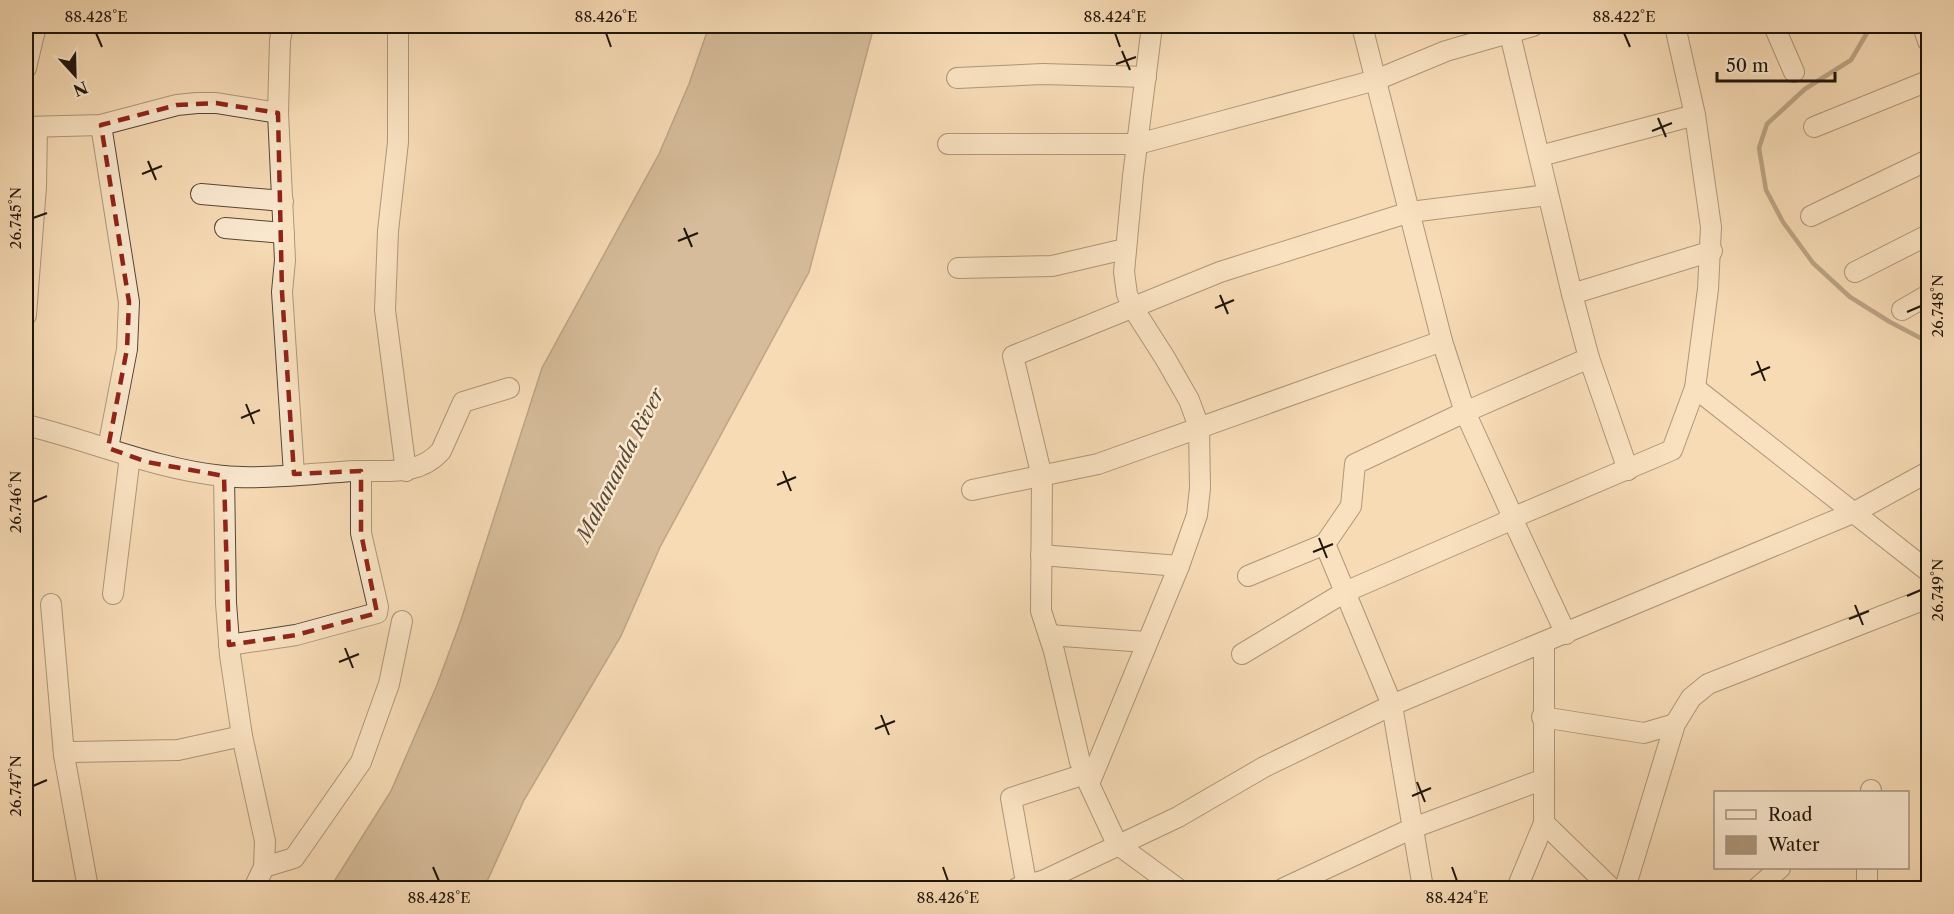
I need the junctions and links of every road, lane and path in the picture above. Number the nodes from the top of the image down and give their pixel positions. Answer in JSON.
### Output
{"nodes":[{"id":1,"x":36,"y":26,"type":"edge"},
{"id":2,"x":283,"y":26,"type":"edge"},
{"id":3,"x":398,"y":26,"type":"edge"},
{"id":4,"x":1152,"y":26,"type":"edge"},
{"id":5,"x":1362,"y":26,"type":"edge"},
{"id":6,"x":1533,"y":26,"type":"edge"},
{"id":7,"x":1675,"y":26,"type":"edge"},
{"id":8,"x":1774,"y":26,"type":"edge"},
{"id":9,"x":1923,"y":26,"type":"edge"},
{"id":10,"x":1509,"y":29,"type":"edge"},
{"id":11,"x":1929,"y":41,"type":"edge"},
{"id":12,"x":26,"y":68,"type":"edge"},
{"id":13,"x":1794,"y":72,"type":"dead end"},
{"id":14,"x":1146,"y":77,"type":"junction"},
{"id":15,"x":957,"y":78,"type":"dead end"},
{"id":16,"x":1376,"y":80,"type":"junction"},
{"id":17,"x":1929,"y":81,"type":"edge"},
{"id":18,"x":278,"y":113,"type":"junction"},
{"id":19,"x":1695,"y":115,"type":"junction"},
{"id":20,"x":101,"y":125,"type":"junction"},
{"id":21,"x":1814,"y":127,"type":"dead end"},
{"id":22,"x":31,"y":128,"type":"edge"},
{"id":23,"x":948,"y":144,"type":"dead end"},
{"id":24,"x":1138,"y":144,"type":"junction"},
{"id":25,"x":1540,"y":156,"type":"junction"},
{"id":26,"x":1929,"y":160,"type":"edge"},
{"id":27,"x":201,"y":194,"type":"dead end"},
{"id":28,"x":1548,"y":195,"type":"junction"},
{"id":29,"x":283,"y":201,"type":"junction"},
{"id":30,"x":1410,"y":212,"type":"junction"},
{"id":31,"x":1811,"y":216,"type":"dead end"},
{"id":32,"x":225,"y":228,"type":"dead end"},
{"id":33,"x":284,"y":233,"type":"junction"},
{"id":34,"x":1929,"y":235,"type":"edge"},
{"id":35,"x":1125,"y":249,"type":"junction"},
{"id":36,"x":1712,"y":251,"type":"junction"},
{"id":37,"x":958,"y":268,"type":"dead end"},
{"id":38,"x":1855,"y":272,"type":"dead end"},
{"id":39,"x":1572,"y":294,"type":"junction"},
{"id":40,"x":1929,"y":295,"type":"edge"},
{"id":41,"x":1133,"y":308,"type":"junction"},
{"id":42,"x":1902,"y":310,"type":"dead end"},
{"id":43,"x":26,"y":315,"type":"edge"},
{"id":44,"x":1442,"y":341,"type":"junction"},
{"id":45,"x":1589,"y":358,"type":"junction"},
{"id":46,"x":509,"y":388,"type":"dead end"},
{"id":47,"x":1695,"y":388,"type":"junction"},
{"id":48,"x":1465,"y":411,"type":"junction"},
{"id":49,"x":26,"y":425,"type":"edge"},
{"id":50,"x":1199,"y":427,"type":"junction"},
{"id":51,"x":108,"y":448,"type":"junction"},
{"id":52,"x":130,"y":456,"type":"junction"},
{"id":53,"x":1628,"y":470,"type":"junction"},
{"id":54,"x":361,"y":471,"type":"junction"},
{"id":55,"x":406,"y":471,"type":"junction"},
{"id":56,"x":1929,"y":472,"type":"edge"},
{"id":57,"x":294,"y":474,"type":"junction"},
{"id":58,"x":224,"y":476,"type":"junction"},
{"id":59,"x":1042,"y":477,"type":"junction"},
{"id":60,"x":972,"y":490,"type":"dead end"},
{"id":61,"x":1855,"y":512,"type":"junction"},
{"id":62,"x":1512,"y":518,"type":"junction"},
{"id":63,"x":1325,"y":544,"type":"junction"},
{"id":64,"x":1041,"y":555,"type":"junction"},
{"id":65,"x":1179,"y":566,"type":"junction"},
{"id":66,"x":1929,"y":571,"type":"edge"},
{"id":67,"x":1248,"y":576,"type":"dead end"},
{"id":68,"x":1345,"y":592,"type":"junction"},
{"id":69,"x":113,"y":594,"type":"dead end"},
{"id":70,"x":1929,"y":598,"type":"edge"},
{"id":71,"x":51,"y":604,"type":"dead end"},
{"id":72,"x":402,"y":621,"type":"dead end"},
{"id":73,"x":1566,"y":634,"type":"junction"},
{"id":74,"x":1049,"y":635,"type":"junction"},
{"id":75,"x":1146,"y":642,"type":"junction"},
{"id":76,"x":1544,"y":644,"type":"junction"},
{"id":77,"x":229,"y":645,"type":"junction"},
{"id":78,"x":1242,"y":654,"type":"dead end"},
{"id":79,"x":1392,"y":705,"type":"junction"},
{"id":80,"x":1542,"y":717,"type":"junction"},
{"id":81,"x":1675,"y":724,"type":"junction"},
{"id":82,"x":242,"y":736,"type":"junction"},
{"id":83,"x":64,"y":755,"type":"junction"},
{"id":84,"x":1089,"y":774,"type":"junction"},
{"id":85,"x":1544,"y":779,"type":"junction"},
{"id":86,"x":1544,"y":823,"type":"junction"},
{"id":87,"x":1413,"y":828,"type":"junction"},
{"id":88,"x":1117,"y":844,"type":"junction"},
{"id":89,"x":264,"y":867,"type":"junction"},
{"id":90,"x":1778,"y":869,"type":"edge"},
{"id":91,"x":1867,"y":869,"type":"edge"},
{"id":92,"x":88,"y":888,"type":"edge"},
{"id":93,"x":254,"y":888,"type":"edge"},
{"id":94,"x":1024,"y":888,"type":"edge"},
{"id":95,"x":1177,"y":888,"type":"edge"},
{"id":96,"x":1284,"y":888,"type":"edge"},
{"id":97,"x":1423,"y":888,"type":"edge"},
{"id":98,"x":1517,"y":888,"type":"edge"},
{"id":99,"x":1611,"y":888,"type":"edge"},
{"id":100,"x":1625,"y":888,"type":"edge"},
{"id":101,"x":1757,"y":888,"type":"edge"},
{"id":102,"x":1867,"y":888,"type":"edge"}],
"edges":[{"from":1,"to":12,"type":"street"},
{"from":2,"to":18,"type":"street"},
{"from":3,"to":55,"type":"street"},
{"from":4,"to":14,"type":"street"},
{"from":5,"to":16,"type":"street"},
{"from":6,"to":10,"type":"street"},
{"from":7,"to":19,"type":"street"},
{"from":8,"to":13,"type":"street"},
{"from":9,"to":11,"type":"street"},
{"from":10,"to":16,"type":"street"},
{"from":10,"to":25,"type":"street"},
{"from":14,"to":15,"type":"street"},
{"from":14,"to":24,"type":"street"},
{"from":16,"to":24,"type":"street"},
{"from":16,"to":30,"type":"street"},
{"from":17,"to":21,"type":"street"},
{"from":18,"to":20,"type":"street"},
{"from":18,"to":29,"type":"street"},
{"from":19,"to":25,"type":"street"},
{"from":19,"to":36,"type":"street"},
{"from":20,"to":22,"type":"street"},
{"from":20,"to":51,"type":"street"},
{"from":22,"to":43,"type":"street"},
{"from":23,"to":24,"type":"street"},
{"from":24,"to":35,"type":"street"},
{"from":25,"to":28,"type":"street"},
{"from":26,"to":31,"type":"street"},
{"from":27,"to":29,"type":"street"},
{"from":28,"to":30,"type":"street"},
{"from":28,"to":39,"type":"street"},
{"from":29,"to":33,"type":"street"},
{"from":30,"to":41,"type":"street"},
{"from":30,"to":44,"type":"street"},
{"from":32,"to":33,"type":"street"},
{"from":33,"to":57,"type":"street"},
{"from":34,"to":38,"type":"street"},
{"from":35,"to":37,"type":"street"},
{"from":35,"to":41,"type":"street"},
{"from":36,"to":39,"type":"street"},
{"from":36,"to":47,"type":"street"},
{"from":39,"to":45,"type":"street"},
{"from":40,"to":42,"type":"street"},
{"from":41,"to":50,"type":"street"},
{"from":41,"to":59,"type":"street"},
{"from":44,"to":48,"type":"street"},
{"from":44,"to":50,"type":"street"},
{"from":45,"to":48,"type":"street"},
{"from":45,"to":53,"type":"street"},
{"from":46,"to":55,"type":"street"},
{"from":47,"to":53,"type":"street"},
{"from":47,"to":61,"type":"street"},
{"from":48,"to":62,"type":"street"},
{"from":48,"to":63,"type":"street"},
{"from":49,"to":51,"type":"street"},
{"from":50,"to":59,"type":"street"},
{"from":50,"to":65,"type":"street"},
{"from":51,"to":52,"type":"street"},
{"from":52,"to":58,"type":"street"},
{"from":52,"to":69,"type":"street"},
{"from":53,"to":62,"type":"street"},
{"from":54,"to":55,"type":"street"},
{"from":54,"to":57,"type":"street"},
{"from":54,"to":77,"type":"street"},
{"from":56,"to":61,"type":"street"},
{"from":57,"to":58,"type":"street"},
{"from":58,"to":77,"type":"street"},
{"from":59,"to":60,"type":"street"},
{"from":59,"to":64,"type":"street"},
{"from":61,"to":66,"type":"street"},
{"from":61,"to":73,"type":"street"},
{"from":62,"to":68,"type":"street"},
{"from":62,"to":73,"type":"street"},
{"from":63,"to":67,"type":"street"},
{"from":63,"to":68,"type":"street"},
{"from":64,"to":65,"type":"street"},
{"from":64,"to":74,"type":"street"},
{"from":65,"to":75,"type":"street"},
{"from":68,"to":78,"type":"street"},
{"from":68,"to":79,"type":"street"},
{"from":70,"to":81,"type":"street"},
{"from":71,"to":83,"type":"street"},
{"from":72,"to":89,"type":"street"},
{"from":73,"to":76,"type":"street"},
{"from":74,"to":75,"type":"street"},
{"from":74,"to":84,"type":"street"},
{"from":75,"to":84,"type":"street"},
{"from":76,"to":79,"type":"street"},
{"from":76,"to":80,"type":"street"},
{"from":77,"to":82,"type":"street"},
{"from":79,"to":87,"type":"street"},
{"from":79,"to":88,"type":"street"},
{"from":80,"to":81,"type":"street"},
{"from":80,"to":85,"type":"street"},
{"from":81,"to":100,"type":"street"},
{"from":82,"to":83,"type":"street"},
{"from":82,"to":89,"type":"street"},
{"from":83,"to":92,"type":"street"},
{"from":84,"to":88,"type":"street"},
{"from":84,"to":94,"type":"street"},
{"from":85,"to":86,"type":"street"},
{"from":85,"to":87,"type":"street"},
{"from":86,"to":98,"type":"street"},
{"from":86,"to":99,"type":"street"},
{"from":87,"to":96,"type":"street"},
{"from":87,"to":97,"type":"street"},
{"from":88,"to":94,"type":"street"},
{"from":88,"to":95,"type":"street"},
{"from":89,"to":93,"type":"street"},
{"from":90,"to":101,"type":"street"},
{"from":91,"to":102,"type":"street"}]}
